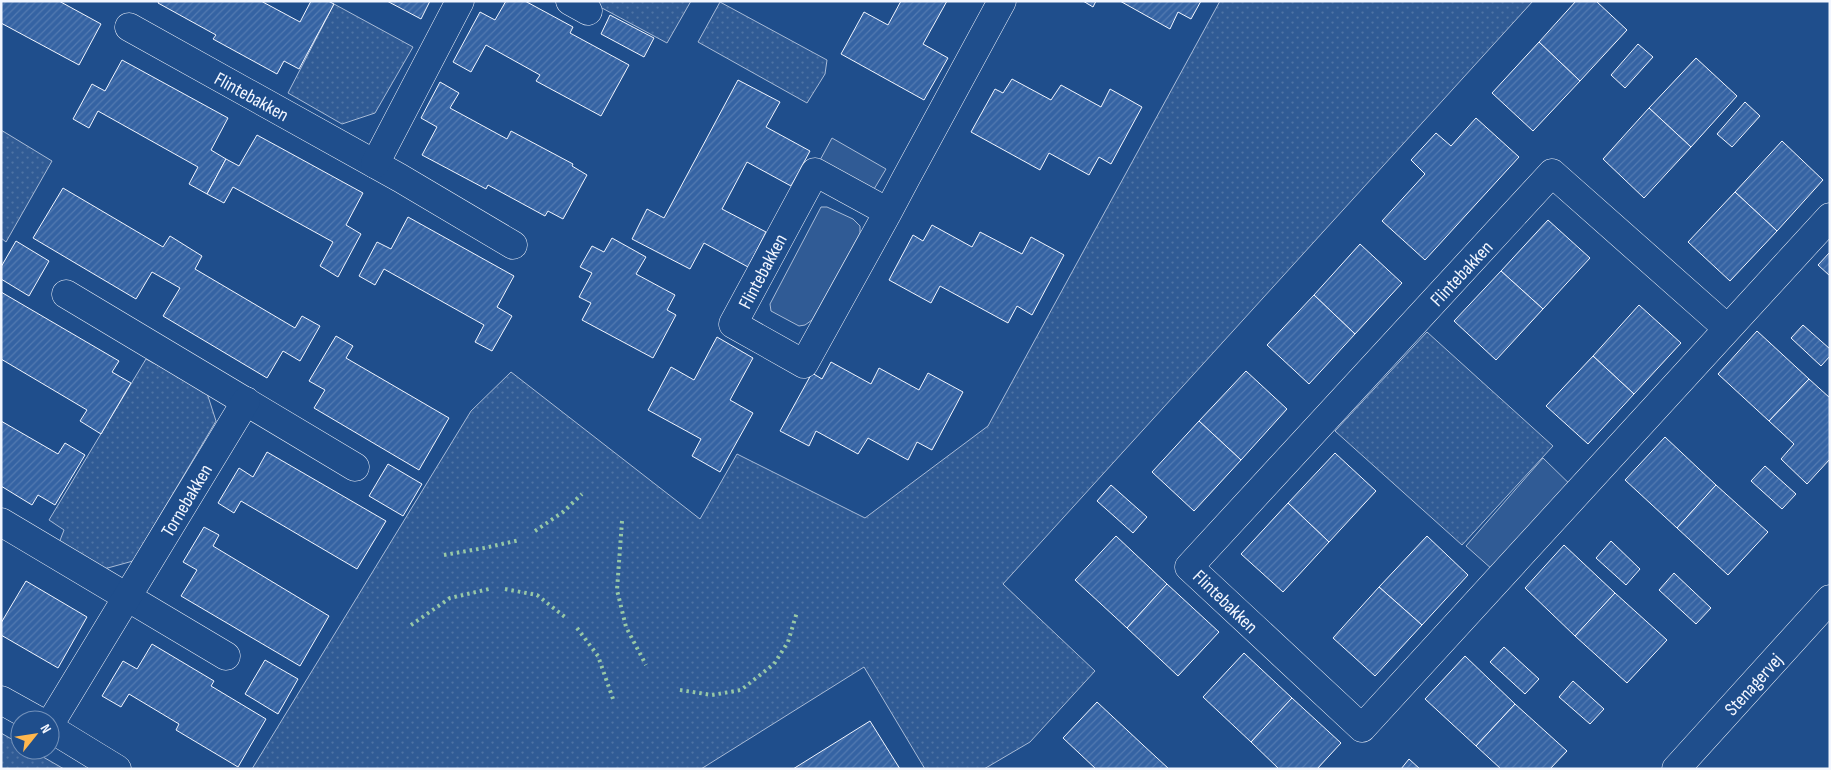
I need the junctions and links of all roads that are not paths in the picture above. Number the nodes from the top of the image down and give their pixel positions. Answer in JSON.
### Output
{"nodes":[{"id":1,"x":460,"y":1,"type":"edge"},
{"id":2,"x":1001,"y":1,"type":"edge"},
{"id":3,"x":128,"y":27,"type":"dead end"},
{"id":4,"x":375,"y":164,"type":"junction"},
{"id":5,"x":888,"y":212,"type":"junction"},
{"id":6,"x":1830,"y":216,"type":"edge"},
{"id":7,"x":512,"y":245,"type":"dead end"},
{"id":8,"x":66,"y":294,"type":"dead end"},
{"id":9,"x":1727,"y":328,"type":"junction"},
{"id":10,"x":246,"y":401,"type":"junction"},
{"id":11,"x":355,"y":467,"type":"dead end"},
{"id":12,"x":1,"y":522,"type":"edge"},
{"id":13,"x":127,"y":598,"type":"junction"},
{"id":14,"x":1830,"y":599,"type":"edge"},
{"id":15,"x":226,"y":656,"type":"dead end"},
{"id":16,"x":1,"y":700,"type":"edge"},
{"id":17,"x":19,"y":710,"type":"edge"},
{"id":18,"x":60,"y":710,"type":"edge"},
{"id":19,"x":60,"y":732,"type":"edge"},
{"id":20,"x":117,"y":769,"type":"edge"},
{"id":21,"x":1676,"y":769,"type":"edge"}],
"edges":[{"from":1,"to":4,"type":"street"},
{"from":2,"to":5,"type":"street","name":"Flintebakken"},
{"from":3,"to":4,"type":"street","name":"Flintebakken"},
{"from":4,"to":7,"type":"street","name":"Flintebakken"},
{"from":5,"to":5,"type":"street","name":"Flintebakken"},
{"from":6,"to":9,"type":"street","name":"Flintebakken"},
{"from":8,"to":10,"type":"street"},
{"from":9,"to":9,"type":"street","name":"Flintebakken"},
{"from":10,"to":11,"type":"street"},
{"from":10,"to":13,"type":"street","name":"Tornebakken"},
{"from":12,"to":13,"type":"street"},
{"from":13,"to":15,"type":"street"},
{"from":13,"to":18,"type":"street","name":"Tornebakken"},
{"from":14,"to":21,"type":"street","name":"Stenagervej"},
{"from":16,"to":17,"type":"street"},
{"from":19,"to":20,"type":"street","name":"Tornebakken"}]}
